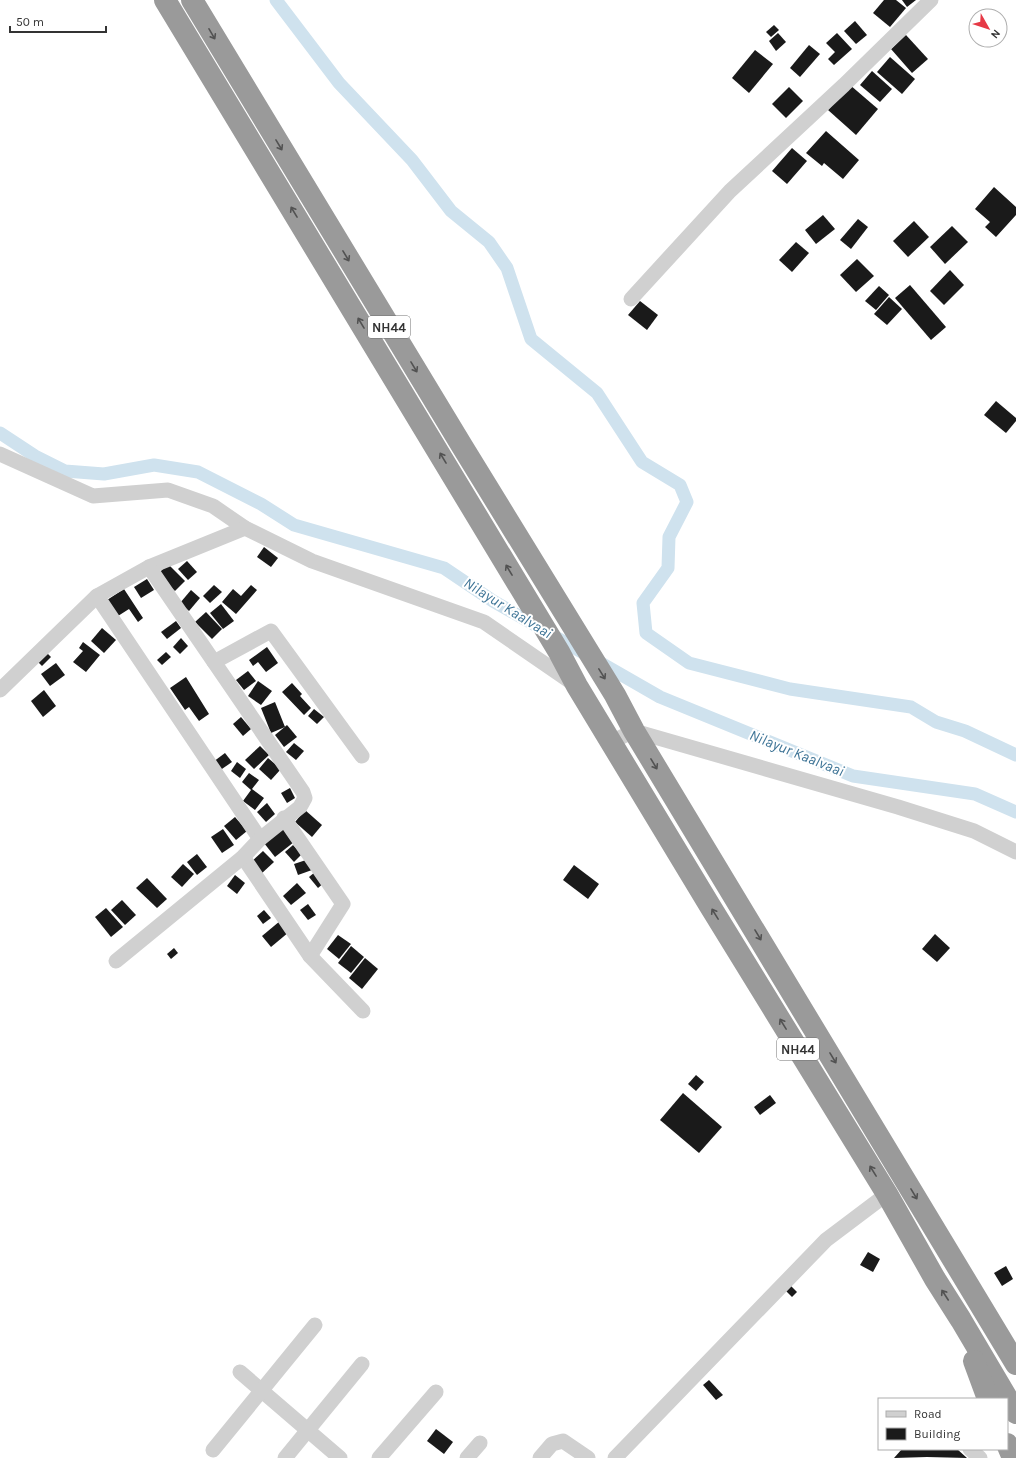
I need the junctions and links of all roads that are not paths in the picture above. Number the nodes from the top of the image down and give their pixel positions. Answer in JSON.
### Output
{"nodes":[{"id":1,"x":165,"y":0,"type":"edge"},
{"id":2,"x":192,"y":0,"type":"edge"},
{"id":3,"x":931,"y":0,"type":"edge"},
{"id":4,"x":631,"y":299,"type":"dead end"},
{"id":5,"x":0,"y":454,"type":"edge"},
{"id":6,"x":245,"y":528,"type":"junction"},
{"id":7,"x":149,"y":567,"type":"junction"},
{"id":8,"x":97,"y":596,"type":"junction"},
{"id":9,"x":214,"y":662,"type":"junction"},
{"id":10,"x":577,"y":686,"type":"junction"},
{"id":11,"x":0,"y":690,"type":"edge"},
{"id":12,"x":634,"y":731,"type":"junction"},
{"id":13,"x":611,"y":742,"type":"junction"},
{"id":14,"x":362,"y":756,"type":"dead end"},
{"id":15,"x":284,"y":818,"type":"junction"},
{"id":16,"x":260,"y":839,"type":"junction"},
{"id":17,"x":1016,"y":852,"type":"edge"},
{"id":18,"x":243,"y":857,"type":"junction"},
{"id":19,"x":310,"y":956,"type":"junction"},
{"id":20,"x":116,"y":961,"type":"dead end"},
{"id":21,"x":363,"y":1011,"type":"dead end"},
{"id":22,"x":887,"y":1194,"type":"junction"},
{"id":23,"x":983,"y":1308,"type":"junction"},
{"id":24,"x":961,"y":1320,"type":"junction"},
{"id":25,"x":315,"y":1325,"type":"dead end"},
{"id":26,"x":1016,"y":1351,"type":"edge"},
{"id":27,"x":362,"y":1364,"type":"dead end"},
{"id":28,"x":1016,"y":1364,"type":"edge"},
{"id":29,"x":240,"y":1372,"type":"dead end"},
{"id":30,"x":263,"y":1391,"type":"junction"},
{"id":31,"x":436,"y":1392,"type":"dead end"},
{"id":32,"x":988,"y":1398,"type":"edge"},
{"id":33,"x":1007,"y":1398,"type":"edge"},
{"id":34,"x":1008,"y":1399,"type":"edge"},
{"id":35,"x":1016,"y":1413,"type":"edge"},
{"id":36,"x":308,"y":1430,"type":"junction"},
{"id":37,"x":480,"y":1443,"type":"dead end"},
{"id":38,"x":1008,"y":1446,"type":"edge"},
{"id":39,"x":213,"y":1450,"type":"dead end"},
{"id":40,"x":971,"y":1450,"type":"edge"},
{"id":41,"x":285,"y":1458,"type":"edge"},
{"id":42,"x":340,"y":1458,"type":"edge"},
{"id":43,"x":379,"y":1458,"type":"edge"},
{"id":44,"x":467,"y":1458,"type":"edge"},
{"id":45,"x":540,"y":1458,"type":"edge"},
{"id":46,"x":588,"y":1458,"type":"edge"},
{"id":47,"x":615,"y":1458,"type":"edge"},
{"id":48,"x":980,"y":1458,"type":"edge"},
{"id":49,"x":1013,"y":1458,"type":"edge"}],
"edges":[{"from":10,"to":1,"type":"highway","number":"NH44","one_way":true},
{"from":2,"to":12,"type":"highway","number":"NH44","one_way":true},
{"from":3,"to":4,"type":"street"},
{"from":5,"to":6,"type":"street"},
{"from":6,"to":7,"type":"street"},
{"from":6,"to":10,"type":"street"},
{"from":7,"to":8,"type":"street"},
{"from":7,"to":9,"type":"street"},
{"from":8,"to":11,"type":"street"},
{"from":8,"to":16,"type":"street"},
{"from":9,"to":14,"type":"street"},
{"from":9,"to":15,"type":"street"},
{"from":10,"to":13,"type":"highway","number":"NH44"},
{"from":12,"to":13,"type":"street"},
{"from":12,"to":17,"type":"street"},
{"from":12,"to":23,"type":"highway","number":"NH44","one_way":true},
{"from":22,"to":13,"type":"highway","number":"NH44","one_way":true},
{"from":15,"to":16,"type":"street"},
{"from":15,"to":19,"type":"street"},
{"from":16,"to":18,"type":"street"},
{"from":18,"to":19,"type":"street"},
{"from":18,"to":20,"type":"street"},
{"from":19,"to":21,"type":"street"},
{"from":24,"to":22,"type":"highway","number":"NH44","one_way":true},
{"from":22,"to":47,"type":"street"},
{"from":23,"to":26,"type":"highway"},
{"from":23,"to":28,"type":"highway","number":"NH44"},
{"from":24,"to":32,"type":"highway"},
{"from":24,"to":33,"type":"highway","number":"NH44"},
{"from":25,"to":30,"type":"street"},
{"from":27,"to":36,"type":"street"},
{"from":29,"to":30,"type":"street"},
{"from":30,"to":36,"type":"street"},
{"from":30,"to":39,"type":"street"},
{"from":31,"to":43,"type":"street"},
{"from":34,"to":35,"type":"highway","number":"NH44"},
{"from":36,"to":41,"type":"street"},
{"from":36,"to":42,"type":"street"},
{"from":37,"to":44,"type":"street"},
{"from":38,"to":49,"type":"highway"},
{"from":40,"to":48,"type":"street"},
{"from":45,"to":46,"type":"street"}]}
